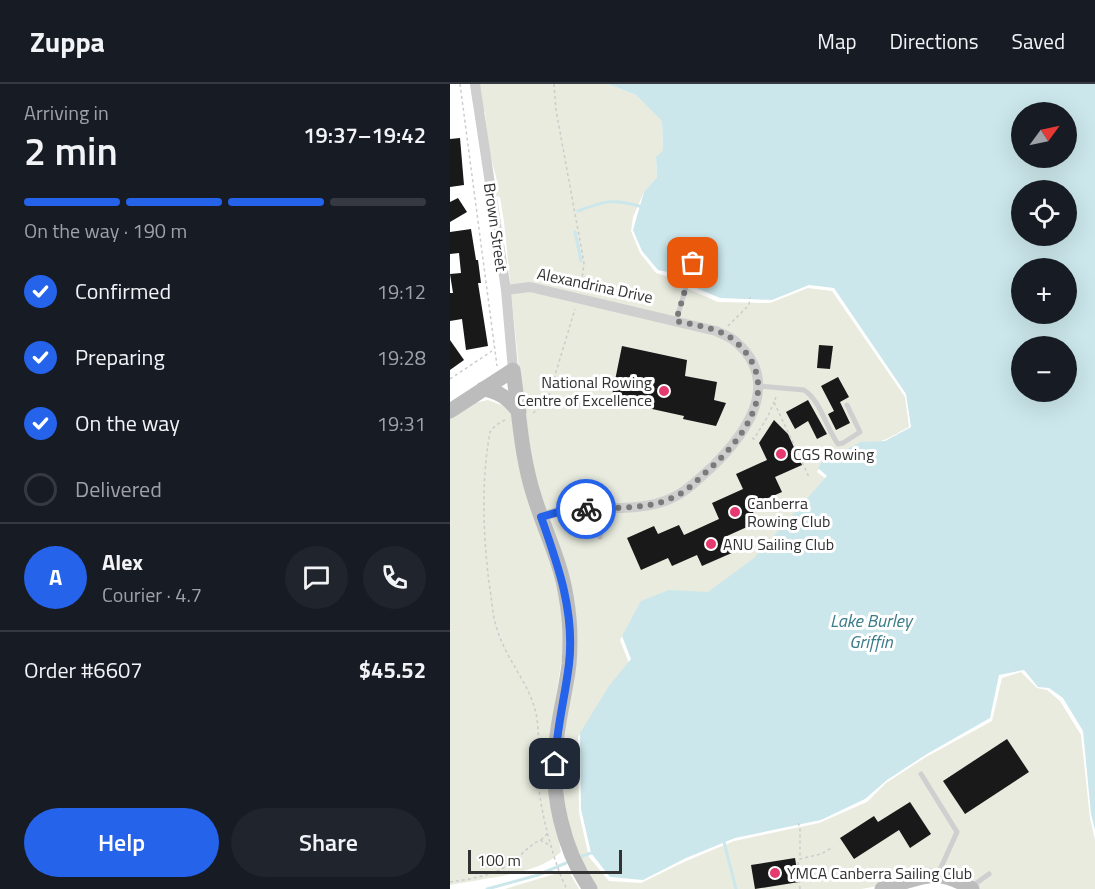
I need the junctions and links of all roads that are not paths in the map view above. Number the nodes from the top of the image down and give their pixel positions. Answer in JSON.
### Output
{"nodes":[{"id":1,"x":475,"y":84,"type":"edge"},
{"id":2,"x":693,"y":263,"type":"dead end"},
{"id":3,"x":506,"y":290,"type":"junction"},
{"id":4,"x":676,"y":321,"type":"junction"},
{"id":5,"x":513,"y":370,"type":"junction"},
{"id":6,"x":759,"y":386,"type":"junction"},
{"id":7,"x":483,"y":390,"type":"junction"},
{"id":8,"x":848,"y":405,"type":"dead end"},
{"id":9,"x":450,"y":411,"type":"edge"},
{"id":10,"x":519,"y":411,"type":"junction"},
{"id":11,"x":602,"y":508,"type":"junction"},
{"id":12,"x":541,"y":517,"type":"junction"},
{"id":13,"x":600,"y":537,"type":"dead end"},
{"id":14,"x":921,"y":774,"type":"dead end"},
{"id":15,"x":938,"y":874,"type":"junction"},
{"id":16,"x":989,"y":874,"type":"dead end"},
{"id":17,"x":971,"y":888,"type":"edge"},
{"id":18,"x":590,"y":889,"type":"edge"},
{"id":19,"x":882,"y":889,"type":"edge"}],
"edges":[{"from":1,"to":3,"type":"street","name":"Brown Street"},
{"from":2,"to":4,"type":"lane"},
{"from":3,"to":4,"type":"street","name":"Alexandrina Drive"},
{"from":3,"to":5,"type":"street","name":"Brown Street"},
{"from":4,"to":6,"type":"street","name":"Alexandrina Drive"},
{"from":5,"to":7,"type":"main road"},
{"from":5,"to":10,"type":"main road"},
{"from":6,"to":8,"type":"lane"},
{"from":6,"to":11,"type":"street"},
{"from":7,"to":9,"type":"main road"},
{"from":7,"to":10,"type":"main road"},
{"from":10,"to":12,"type":"main road"},
{"from":11,"to":12,"type":"street"},
{"from":11,"to":13,"type":"lane"},
{"from":12,"to":18,"type":"main road"},
{"from":14,"to":15,"type":"lane"},
{"from":15,"to":17,"type":"main road"},
{"from":15,"to":19,"type":"main road"},
{"from":16,"to":17,"type":"lane"}]}
